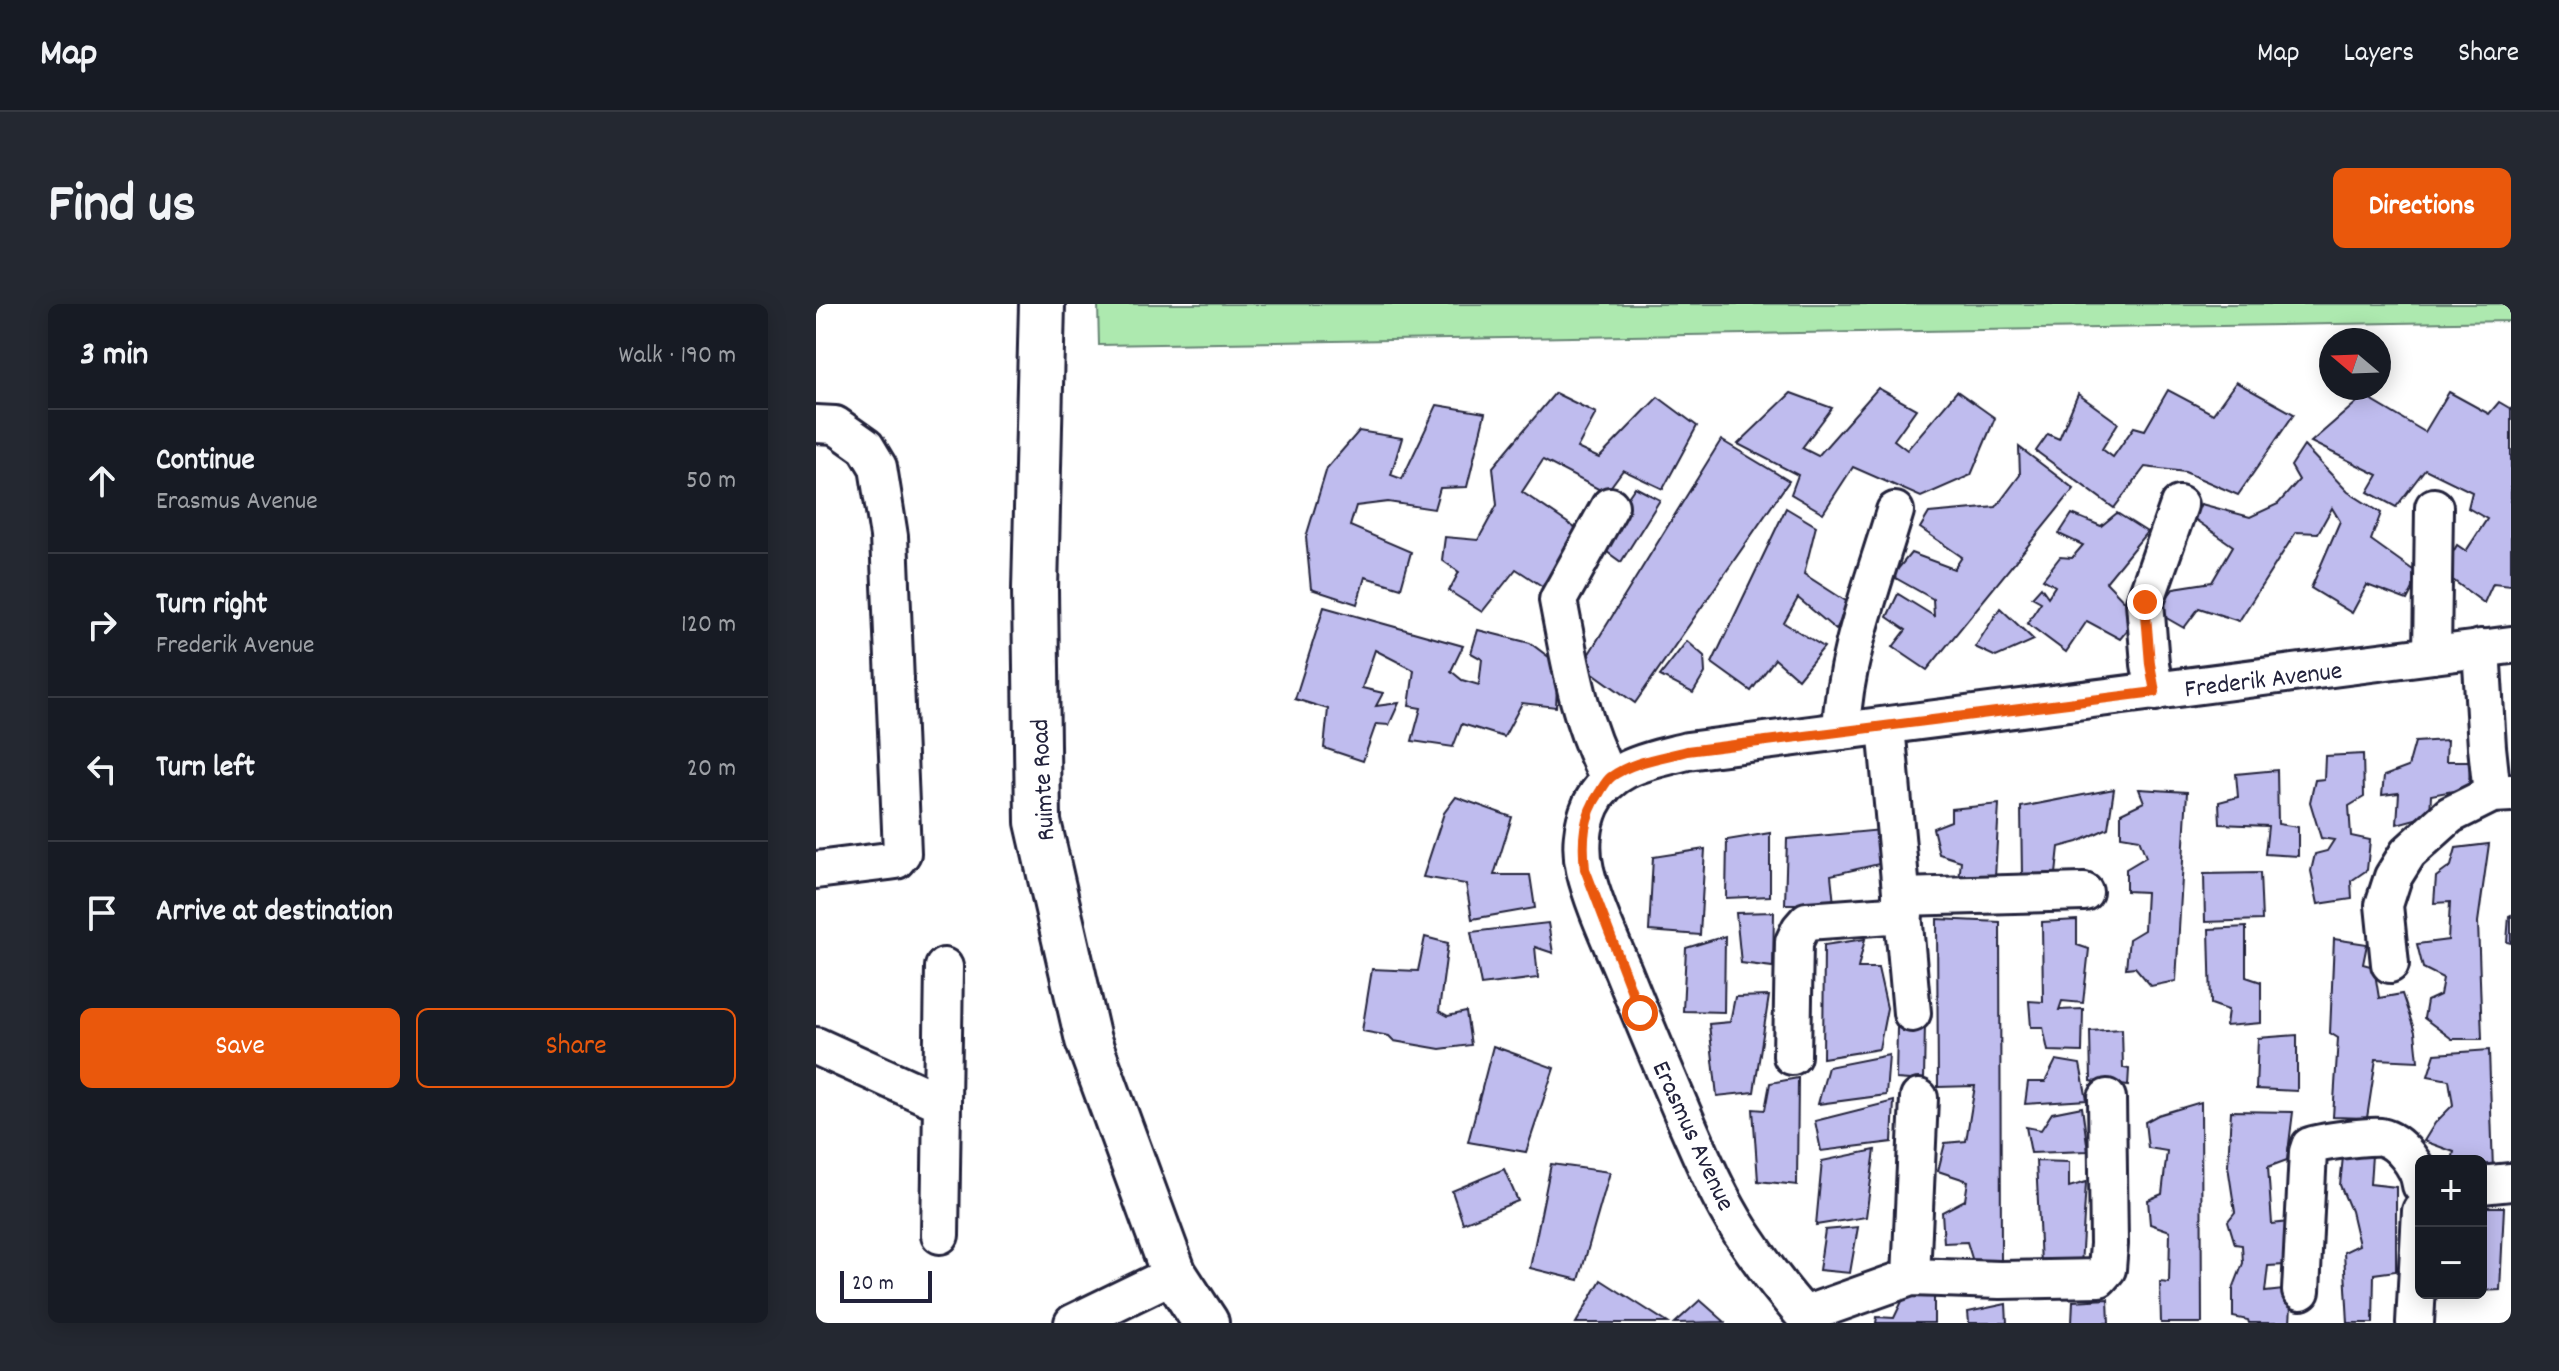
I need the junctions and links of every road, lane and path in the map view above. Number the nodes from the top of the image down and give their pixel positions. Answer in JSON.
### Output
{"nodes":[{"id":1,"x":1023,"y":304,"type":"edge"},
{"id":2,"x":1042,"y":304,"type":"edge"},
{"id":3,"x":816,"y":424,"type":"edge"},
{"id":4,"x":1037,"y":503,"type":"junction"},
{"id":5,"x":2179,"y":505,"type":"dead end"},
{"id":6,"x":1610,"y":506,"type":"dead end"},
{"id":7,"x":2434,"y":507,"type":"dead end"},
{"id":8,"x":1895,"y":511,"type":"dead end"},
{"id":9,"x":2496,"y":646,"type":"edge"},
{"id":10,"x":2432,"y":655,"type":"junction"},
{"id":11,"x":2155,"y":692,"type":"junction"},
{"id":12,"x":1886,"y":726,"type":"junction"},
{"id":13,"x":1841,"y":731,"type":"junction"},
{"id":14,"x":1622,"y":771,"type":"junction"},
{"id":15,"x":2502,"y":794,"type":"edge"},
{"id":16,"x":816,"y":870,"type":"edge"},
{"id":17,"x":2084,"y":892,"type":"dead end"},
{"id":18,"x":1903,"y":905,"type":"junction"},
{"id":19,"x":2390,"y":964,"type":"dead end"},
{"id":20,"x":944,"y":967,"type":"dead end"},
{"id":21,"x":1912,"y":1013,"type":"dead end"},
{"id":22,"x":816,"y":1046,"type":"edge"},
{"id":23,"x":1792,"y":1056,"type":"dead end"},
{"id":24,"x":1919,"y":1098,"type":"dead end"},
{"id":25,"x":2107,"y":1098,"type":"dead end"},
{"id":26,"x":942,"y":1103,"type":"junction"},
{"id":27,"x":2415,"y":1166,"type":"edge"},
{"id":28,"x":2511,"y":1182,"type":"edge"},
{"id":29,"x":2487,"y":1184,"type":"edge"},
{"id":30,"x":2420,"y":1227,"type":"edge"},
{"id":31,"x":940,"y":1235,"type":"dead end"},
{"id":32,"x":1174,"y":1274,"type":"junction"},
{"id":33,"x":1911,"y":1277,"type":"junction"},
{"id":34,"x":2301,"y":1291,"type":"dead end"},
{"id":35,"x":1808,"y":1319,"type":"edge"},
{"id":36,"x":1073,"y":1323,"type":"edge"},
{"id":37,"x":1206,"y":1323,"type":"edge"},
{"id":38,"x":2415,"y":1323,"type":"edge"}],
"edges":[{"from":1,"to":4,"type":"main road"},
{"from":2,"to":4,"type":"main road","name":"Ruimte Road"},
{"from":3,"to":16,"type":"street"},
{"from":4,"to":32,"type":"main road","name":"Ruimte Road"},
{"from":5,"to":11,"type":"street"},
{"from":6,"to":14,"type":"street"},
{"from":7,"to":10,"type":"street"},
{"from":8,"to":13,"type":"street"},
{"from":9,"to":10,"type":"street","name":"Frederik Avenue"},
{"from":9,"to":15,"type":"street"},
{"from":10,"to":11,"type":"street","name":"Frederik Avenue"},
{"from":11,"to":12,"type":"street","name":"Frederik Avenue"},
{"from":12,"to":13,"type":"street","name":"Frederik Avenue"},
{"from":12,"to":18,"type":"street"},
{"from":13,"to":14,"type":"street","name":"Frederik Avenue"},
{"from":14,"to":35,"type":"street","name":"Erasmus Avenue"},
{"from":15,"to":19,"type":"street"},
{"from":17,"to":18,"type":"street"},
{"from":18,"to":21,"type":"street"},
{"from":18,"to":23,"type":"street"},
{"from":20,"to":26,"type":"street"},
{"from":22,"to":26,"type":"street"},
{"from":24,"to":33,"type":"street"},
{"from":25,"to":33,"type":"street"},
{"from":26,"to":31,"type":"street"},
{"from":27,"to":34,"type":"street"},
{"from":28,"to":29,"type":"street"},
{"from":30,"to":38,"type":"street"},
{"from":32,"to":36,"type":"street"},
{"from":32,"to":37,"type":"main road","name":"Ruimte Road"},
{"from":33,"to":35,"type":"street"}]}
